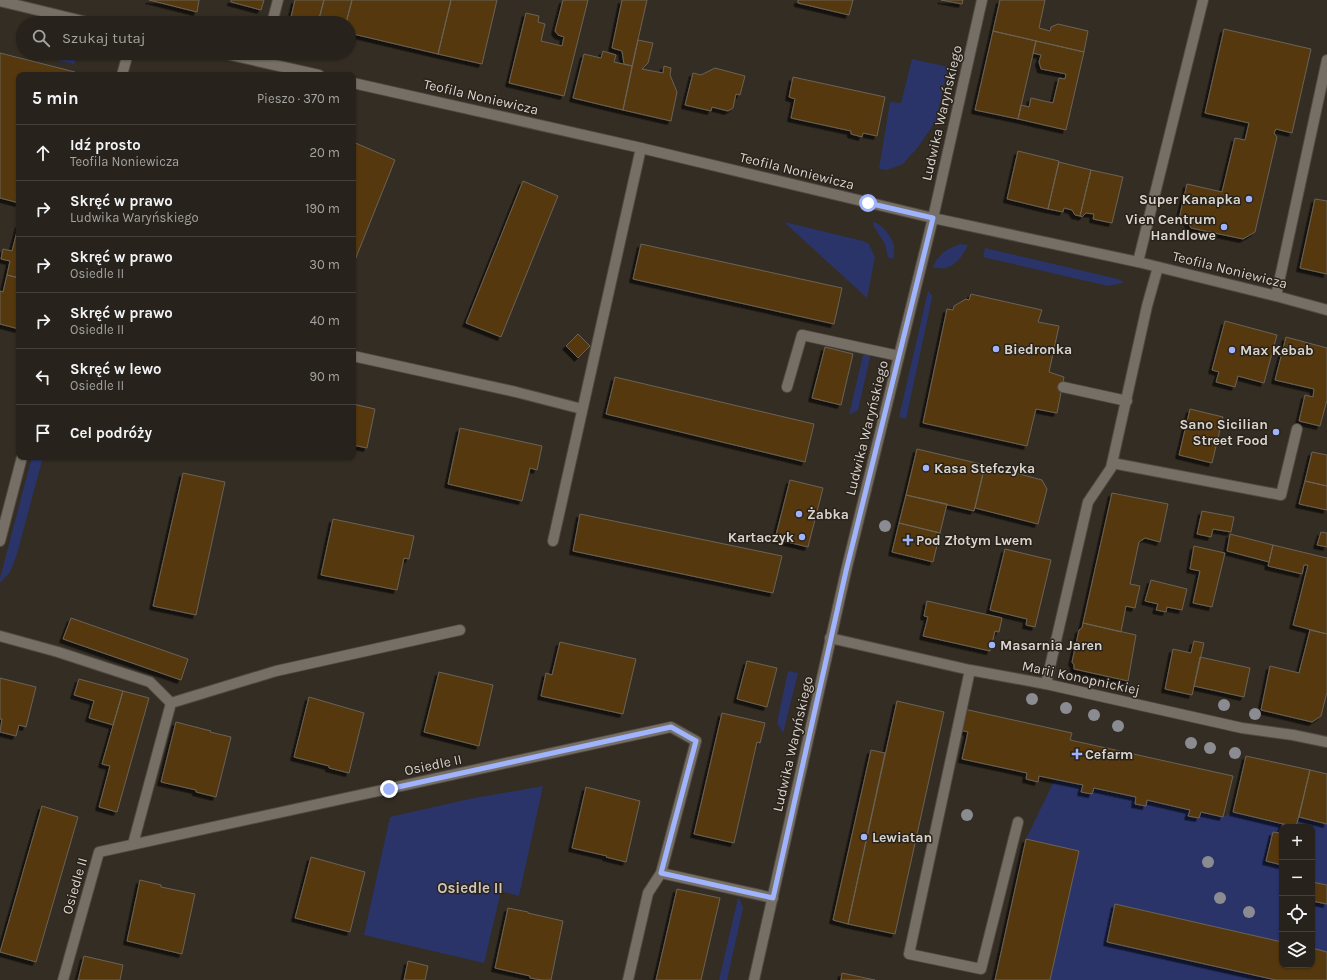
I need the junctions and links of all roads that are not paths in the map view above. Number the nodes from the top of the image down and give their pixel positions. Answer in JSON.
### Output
{"nodes":[{"id":1,"x":278,"y":0,"type":"edge"},
{"id":2,"x":982,"y":0,"type":"edge"},
{"id":3,"x":1203,"y":0,"type":"edge"},
{"id":4,"x":0,"y":1,"type":"edge"},
{"id":5,"x":62,"y":16,"type":"edge"},
{"id":6,"x":274,"y":16,"type":"edge"},
{"id":7,"x":126,"y":60,"type":"edge"},
{"id":8,"x":270,"y":60,"type":"edge"},
{"id":9,"x":1327,"y":60,"type":"edge"},
{"id":10,"x":123,"y":72,"type":"edge"},
{"id":11,"x":309,"y":72,"type":"edge"},
{"id":12,"x":356,"y":84,"type":"edge"},
{"id":13,"x":641,"y":148,"type":"junction"},
{"id":14,"x":933,"y":218,"type":"junction"},
{"id":15,"x":1138,"y":262,"type":"junction"},
{"id":16,"x":1158,"y":267,"type":"junction"},
{"id":17,"x":1276,"y":296,"type":"junction"},
{"id":18,"x":1327,"y":310,"type":"edge"},
{"id":19,"x":899,"y":356,"type":"junction"},
{"id":20,"x":356,"y":357,"type":"edge"},
{"id":21,"x":1063,"y":386,"type":"dead end"},
{"id":22,"x":787,"y":387,"type":"dead end"},
{"id":23,"x":1127,"y":401,"type":"junction"},
{"id":24,"x":582,"y":409,"type":"junction"},
{"id":25,"x":1297,"y":429,"type":"dead end"},
{"id":26,"x":21,"y":460,"type":"edge"},
{"id":27,"x":1112,"y":463,"type":"junction"},
{"id":28,"x":0,"y":541,"type":"edge"},
{"id":29,"x":553,"y":541,"type":"dead end"},
{"id":30,"x":460,"y":630,"type":"dead end"},
{"id":31,"x":0,"y":636,"type":"edge"},
{"id":32,"x":830,"y":638,"type":"junction"},
{"id":33,"x":970,"y":670,"type":"junction"},
{"id":34,"x":1046,"y":684,"type":"junction"},
{"id":35,"x":171,"y":703,"type":"junction"},
{"id":36,"x":1327,"y":742,"type":"edge"},
{"id":37,"x":1018,"y":822,"type":"dead end"},
{"id":38,"x":133,"y":844,"type":"junction"},
{"id":39,"x":661,"y":873,"type":"junction"},
{"id":40,"x":773,"y":898,"type":"junction"},
{"id":41,"x":63,"y":980,"type":"edge"},
{"id":42,"x":628,"y":980,"type":"edge"},
{"id":43,"x":754,"y":980,"type":"edge"}],
"edges":[{"from":1,"to":6,"type":"street"},
{"from":2,"to":14,"type":"street","name":"Ludwika Waryńskiego"},
{"from":3,"to":15,"type":"street"},
{"from":4,"to":5,"type":"street"},
{"from":7,"to":10,"type":"street"},
{"from":8,"to":11,"type":"street"},
{"from":9,"to":17,"type":"street"},
{"from":12,"to":13,"type":"street","name":"Teofila Noniewicza"},
{"from":13,"to":14,"type":"street","name":"Teofila Noniewicza"},
{"from":13,"to":24,"type":"street"},
{"from":14,"to":15,"type":"street","name":"Teofila Noniewicza"},
{"from":14,"to":19,"type":"street","name":"Ludwika Waryńskiego"},
{"from":15,"to":16,"type":"street","name":"Teofila Noniewicza"},
{"from":16,"to":17,"type":"street","name":"Teofila Noniewicza"},
{"from":16,"to":23,"type":"street"},
{"from":17,"to":18,"type":"street","name":"Teofila Noniewicza"},
{"from":19,"to":22,"type":"street"},
{"from":19,"to":32,"type":"street","name":"Ludwika Waryńskiego"},
{"from":20,"to":24,"type":"street"},
{"from":21,"to":23,"type":"street"},
{"from":23,"to":27,"type":"street"},
{"from":24,"to":29,"type":"street"},
{"from":25,"to":27,"type":"street"},
{"from":26,"to":28,"type":"street"},
{"from":27,"to":34,"type":"street"},
{"from":30,"to":35,"type":"street"},
{"from":31,"to":35,"type":"street"},
{"from":32,"to":33,"type":"street","name":"Marii Konopnickiej"},
{"from":32,"to":40,"type":"street","name":"Ludwika Waryńskiego"},
{"from":33,"to":34,"type":"street","name":"Marii Konopnickiej"},
{"from":33,"to":37,"type":"street"},
{"from":34,"to":36,"type":"street","name":"Marii Konopnickiej"},
{"from":35,"to":38,"type":"street"},
{"from":38,"to":39,"type":"street","name":"Osiedle II"},
{"from":38,"to":41,"type":"street","name":"Osiedle II"},
{"from":39,"to":40,"type":"street"},
{"from":39,"to":42,"type":"street","name":"Osiedle II"},
{"from":40,"to":43,"type":"street","name":"Ludwika Waryńskiego"}]}
